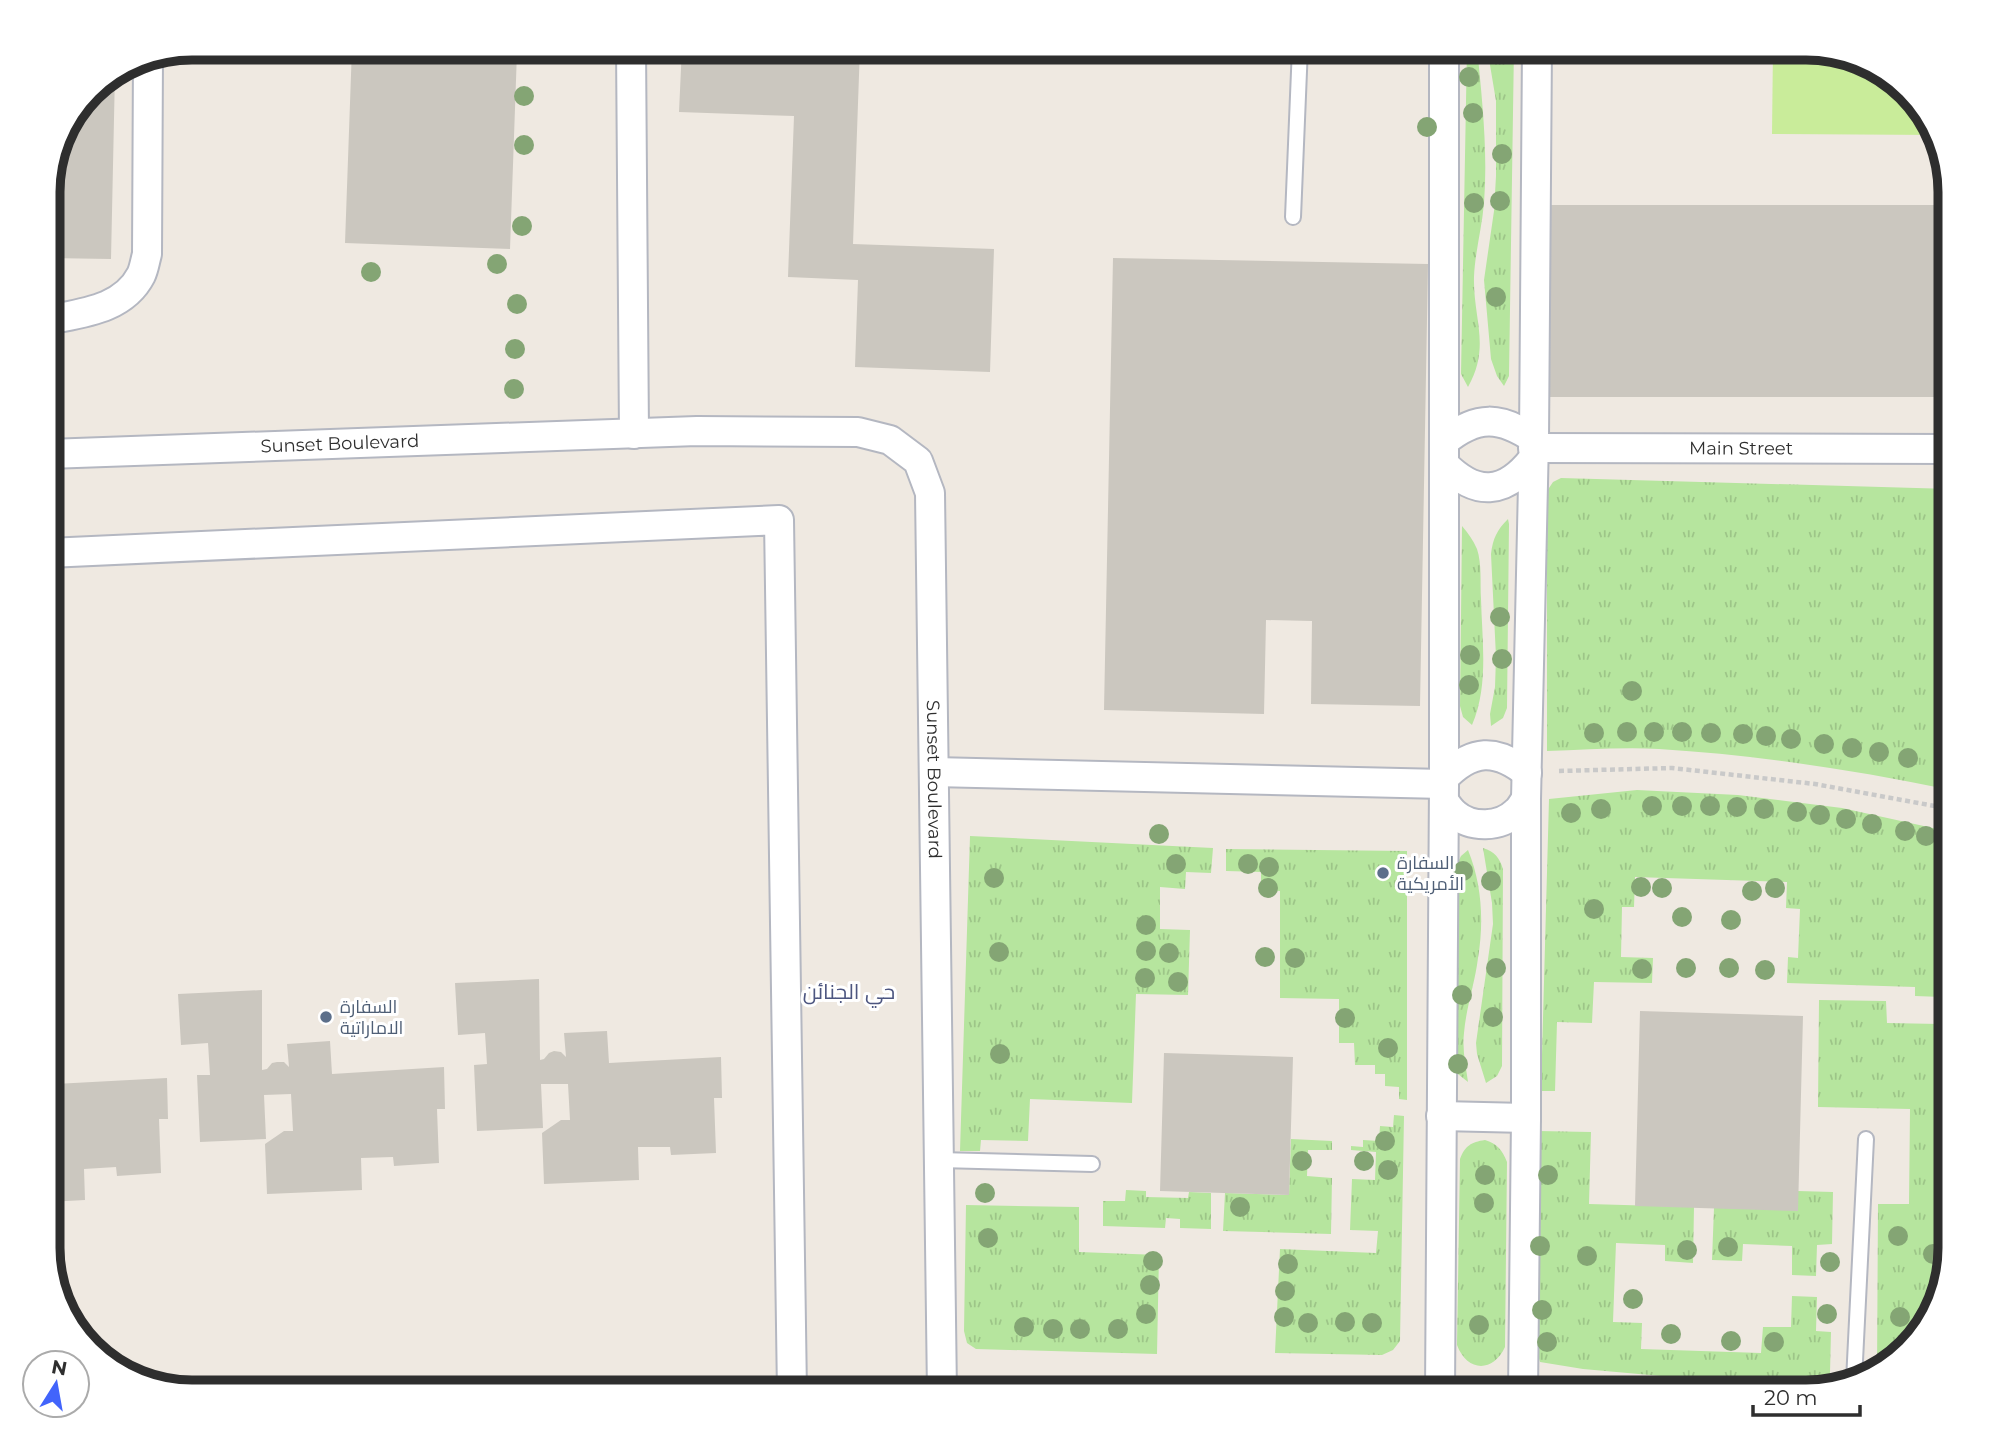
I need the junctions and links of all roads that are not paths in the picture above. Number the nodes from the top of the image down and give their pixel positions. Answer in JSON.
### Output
{"nodes":[{"id":1,"x":631,"y":60,"type":"edge"},
{"id":2,"x":1299,"y":60,"type":"edge"},
{"id":3,"x":1444,"y":60,"type":"edge"},
{"id":4,"x":1537,"y":60,"type":"edge"},
{"id":5,"x":148,"y":67,"type":"edge"},
{"id":6,"x":1293,"y":217,"type":"dead end"},
{"id":7,"x":60,"y":317,"type":"edge"},
{"id":8,"x":634,"y":434,"type":"junction"},
{"id":9,"x":1533,"y":449,"type":"junction"},
{"id":10,"x":1938,"y":449,"type":"edge"},
{"id":11,"x":1445,"y":453,"type":"junction"},
{"id":12,"x":60,"y":454,"type":"edge"},
{"id":13,"x":60,"y":552,"type":"edge"},
{"id":14,"x":934,"y":772,"type":"junction"},
{"id":15,"x":1526,"y":785,"type":"junction"},
{"id":16,"x":1444,"y":788,"type":"junction"},
{"id":17,"x":1441,"y":1116,"type":"junction"},
{"id":18,"x":1526,"y":1118,"type":"junction"},
{"id":19,"x":1866,"y":1139,"type":"dead end"},
{"id":20,"x":939,"y":1160,"type":"junction"},
{"id":21,"x":1092,"y":1164,"type":"dead end"},
{"id":22,"x":1854,"y":1371,"type":"edge"},
{"id":23,"x":792,"y":1380,"type":"edge"},
{"id":24,"x":942,"y":1380,"type":"edge"},
{"id":25,"x":1440,"y":1380,"type":"edge"},
{"id":26,"x":1523,"y":1380,"type":"edge"}],
"edges":[{"from":1,"to":8,"type":"street"},
{"from":2,"to":6,"type":"lane"},
{"from":3,"to":11,"type":"street"},
{"from":4,"to":9,"type":"street"},
{"from":5,"to":7,"type":"street"},
{"from":8,"to":12,"type":"street","name":"Sunset Boulevard"},
{"from":8,"to":14,"type":"street","name":"Sunset Boulevard"},
{"from":9,"to":10,"type":"street","name":"Main Street"},
{"from":9,"to":11,"type":"street"},
{"from":9,"to":11,"type":"street"},
{"from":9,"to":15,"type":"street"},
{"from":11,"to":16,"type":"street"},
{"from":13,"to":23,"type":"street"},
{"from":14,"to":16,"type":"street"},
{"from":14,"to":20,"type":"street","name":"Sunset Boulevard"},
{"from":15,"to":16,"type":"street"},
{"from":15,"to":16,"type":"street"},
{"from":15,"to":18,"type":"street"},
{"from":16,"to":17,"type":"street"},
{"from":17,"to":18,"type":"street"},
{"from":17,"to":25,"type":"street"},
{"from":18,"to":26,"type":"street"},
{"from":19,"to":22,"type":"lane"},
{"from":20,"to":21,"type":"lane"},
{"from":20,"to":24,"type":"street","name":"Sunset Boulevard"}]}
